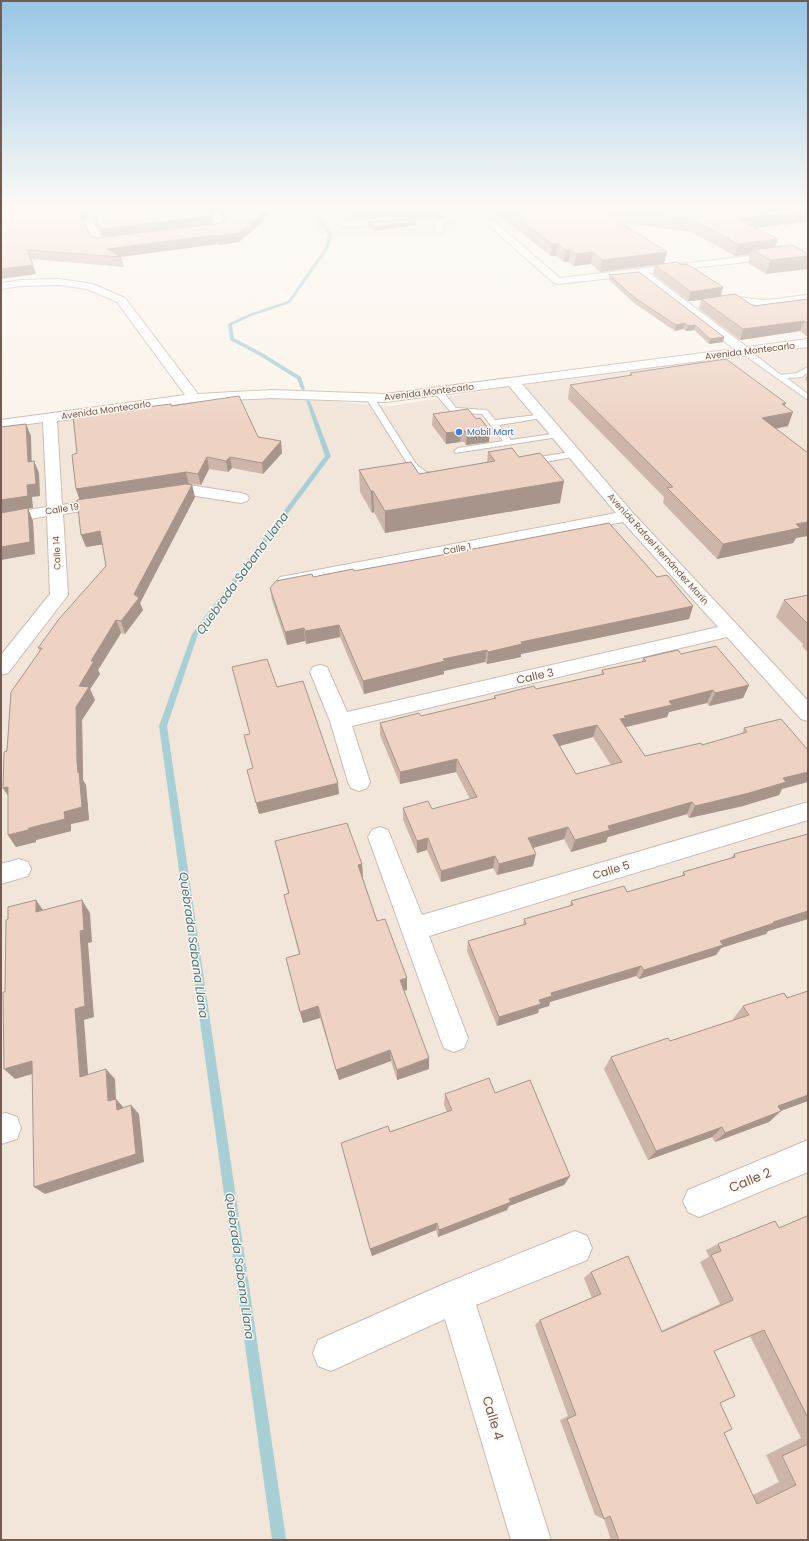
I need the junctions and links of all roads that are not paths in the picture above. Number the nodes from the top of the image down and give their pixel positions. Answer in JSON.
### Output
{"nodes":[{"id":1,"x":654,"y":282,"type":"edge"},
{"id":2,"x":1,"y":286,"type":"edge"},
{"id":3,"x":808,"y":298,"type":"edge"},
{"id":4,"x":687,"y":306,"type":"junction"},
{"id":5,"x":808,"y":343,"type":"edge"},
{"id":6,"x":746,"y":352,"type":"junction"},
{"id":7,"x":808,"y":369,"type":"edge"},
{"id":8,"x":779,"y":377,"type":"junction"},
{"id":9,"x":512,"y":381,"type":"junction"},
{"id":10,"x":438,"y":391,"type":"junction"},
{"id":11,"x":194,"y":398,"type":"junction"},
{"id":12,"x":370,"y":398,"type":"junction"},
{"id":13,"x":808,"y":398,"type":"edge"},
{"id":14,"x":542,"y":416,"type":"junction"},
{"id":15,"x":50,"y":417,"type":"junction"},
{"id":16,"x":493,"y":423,"type":"junction"},
{"id":17,"x":1,"y":424,"type":"edge"},
{"id":18,"x":501,"y":433,"type":"junction"},
{"id":19,"x":558,"y":435,"type":"junction"},
{"id":20,"x":509,"y":443,"type":"junction"},
{"id":21,"x":496,"y":445,"type":"junction"},
{"id":22,"x":458,"y":451,"type":"dead end"},
{"id":23,"x":575,"y":454,"type":"junction"},
{"id":24,"x":520,"y":463,"type":"edge"},
{"id":25,"x":449,"y":475,"type":"edge"},
{"id":26,"x":150,"y":496,"type":"edge"},
{"id":27,"x":241,"y":498,"type":"dead end"},
{"id":28,"x":126,"y":500,"type":"edge"},
{"id":29,"x":56,"y":510,"type":"junction"},
{"id":30,"x":627,"y":516,"type":"junction"},
{"id":31,"x":1,"y":519,"type":"edge"},
{"id":32,"x":286,"y":581,"type":"edge"},
{"id":33,"x":731,"y":630,"type":"junction"},
{"id":34,"x":3,"y":663,"type":"edge"},
{"id":35,"x":320,"y":672,"type":"dead end"},
{"id":36,"x":808,"y":714,"type":"edge"},
{"id":37,"x":340,"y":721,"type":"junction"},
{"id":38,"x":359,"y":782,"type":"dead end"},
{"id":39,"x":808,"y":811,"type":"edge"},
{"id":40,"x":380,"y":837,"type":"dead end"},
{"id":41,"x":414,"y":928,"type":"junction"},
{"id":42,"x":454,"y":1038,"type":"dead end"},
{"id":43,"x":806,"y":1162,"type":"edge"},
{"id":44,"x":699,"y":1201,"type":"dead end"},
{"id":45,"x":575,"y":1248,"type":"dead end"},
{"id":46,"x":456,"y":1296,"type":"junction"},
{"id":47,"x":331,"y":1353,"type":"dead end"},
{"id":48,"x":531,"y":1540,"type":"edge"}],
"edges":[{"from":1,"to":4,"type":"street"},
{"from":2,"to":11,"type":"street"},
{"from":3,"to":4,"type":"street"},
{"from":4,"to":6,"type":"street"},
{"from":5,"to":6,"type":"street","name":"Avenida Montecarlo"},
{"from":6,"to":8,"type":"lane"},
{"from":6,"to":9,"type":"street","name":"Avenida Montecarlo"},
{"from":7,"to":8,"type":"lane"},
{"from":8,"to":13,"type":"lane"},
{"from":9,"to":10,"type":"street","name":"Avenida Montecarlo"},
{"from":9,"to":14,"type":"street","name":"Avenida Rafael Hernández Marín"},
{"from":10,"to":12,"type":"street","name":"Avenida Montecarlo"},
{"from":10,"to":16,"type":"lane"},
{"from":11,"to":12,"type":"street","name":"Avenida Montecarlo"},
{"from":11,"to":15,"type":"street","name":"Avenida Montecarlo"},
{"from":12,"to":25,"type":"lane"},
{"from":14,"to":16,"type":"lane"},
{"from":14,"to":19,"type":"street","name":"Avenida Rafael Hernández Marín"},
{"from":15,"to":17,"type":"street","name":"Avenida Montecarlo"},
{"from":15,"to":29,"type":"street","name":"Calle 14"},
{"from":16,"to":18,"type":"lane"},
{"from":18,"to":20,"type":"lane"},
{"from":18,"to":21,"type":"lane"},
{"from":19,"to":20,"type":"lane"},
{"from":19,"to":23,"type":"street","name":"Avenida Rafael Hernández Marín"},
{"from":20,"to":21,"type":"lane"},
{"from":21,"to":22,"type":"lane"},
{"from":23,"to":24,"type":"lane"},
{"from":23,"to":30,"type":"street","name":"Avenida Rafael Hernández Marín"},
{"from":26,"to":27,"type":"street"},
{"from":28,"to":29,"type":"street","name":"Calle 19"},
{"from":29,"to":31,"type":"street","name":"Calle 19"},
{"from":29,"to":34,"type":"street","name":"Calle 14"},
{"from":30,"to":32,"type":"street","name":"Calle 1"},
{"from":30,"to":33,"type":"street","name":"Avenida Rafael Hernández Marín"},
{"from":33,"to":36,"type":"street","name":"Avenida Rafael Hernández Marín"},
{"from":33,"to":37,"type":"street","name":"Calle 3"},
{"from":35,"to":37,"type":"street"},
{"from":37,"to":38,"type":"street"},
{"from":39,"to":41,"type":"street","name":"Calle 5"},
{"from":40,"to":41,"type":"street"},
{"from":41,"to":42,"type":"street"},
{"from":43,"to":44,"type":"street","name":"Calle 2"},
{"from":45,"to":46,"type":"street"},
{"from":46,"to":47,"type":"street"},
{"from":46,"to":48,"type":"street","name":"Calle 4"}]}
